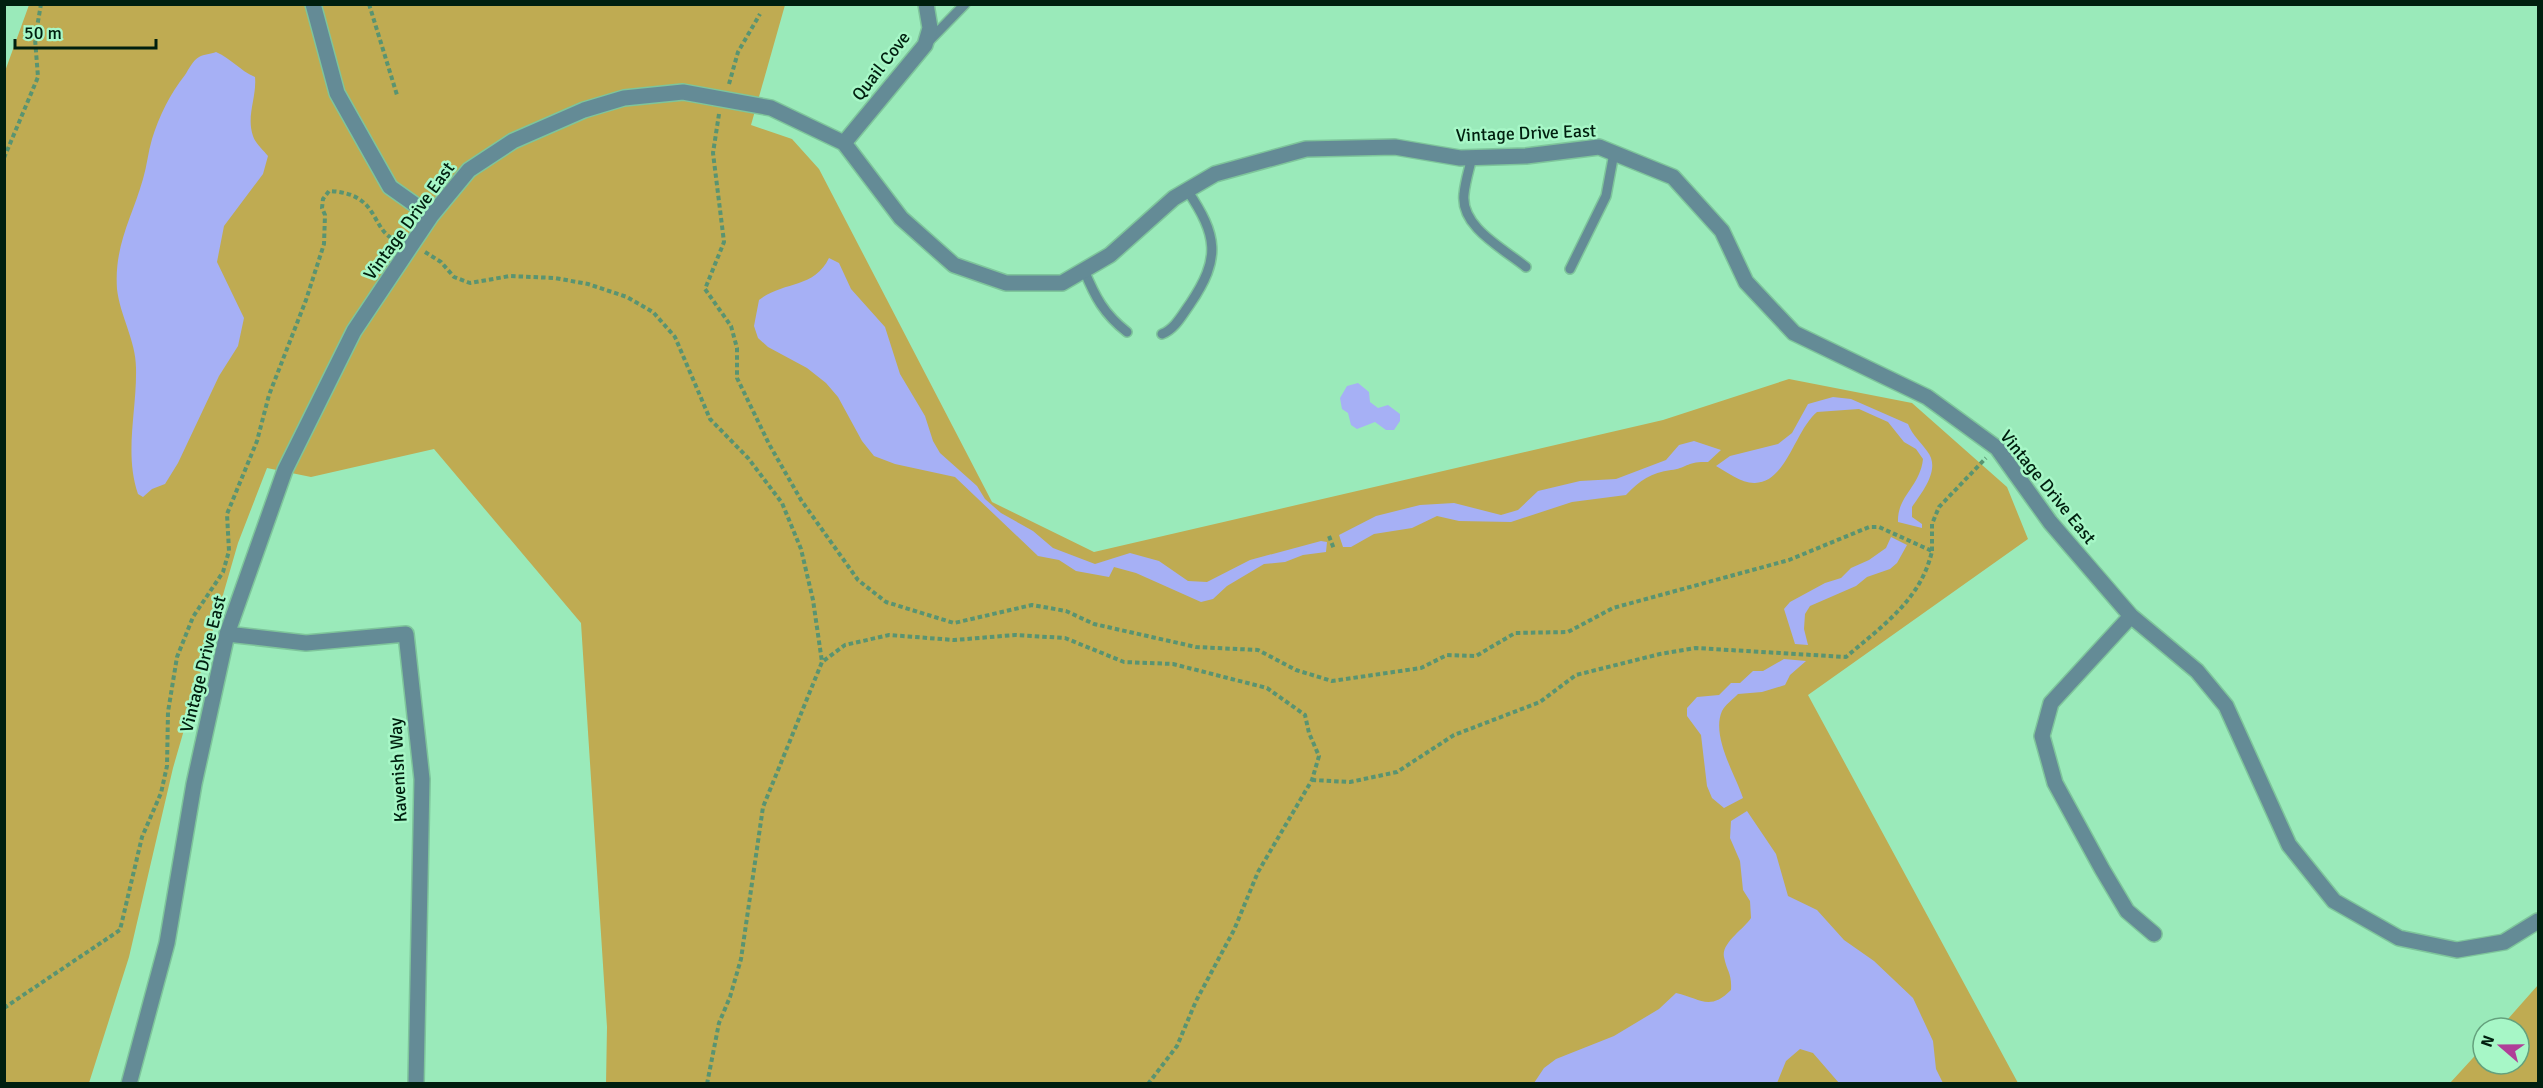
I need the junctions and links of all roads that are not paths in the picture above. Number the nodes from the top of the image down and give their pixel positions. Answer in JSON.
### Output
{"nodes":[{"id":1,"x":313,"y":4,"type":"edge"},
{"id":2,"x":926,"y":4,"type":"edge"},
{"id":3,"x":965,"y":4,"type":"edge"},
{"id":4,"x":926,"y":45,"type":"junction"},
{"id":5,"x":844,"y":144,"type":"junction"},
{"id":6,"x":1614,"y":153,"type":"junction"},
{"id":7,"x":1472,"y":158,"type":"junction"},
{"id":8,"x":1187,"y":190,"type":"junction"},
{"id":9,"x":431,"y":216,"type":"junction"},
{"id":10,"x":1526,"y":267,"type":"dead end"},
{"id":11,"x":1570,"y":269,"type":"dead end"},
{"id":12,"x":1084,"y":270,"type":"junction"},
{"id":13,"x":1127,"y":332,"type":"dead end"},
{"id":14,"x":1162,"y":334,"type":"dead end"},
{"id":15,"x":2131,"y":616,"type":"junction"},
{"id":16,"x":228,"y":634,"type":"junction"},
{"id":17,"x":2538,"y":921,"type":"edge"},
{"id":18,"x":2154,"y":934,"type":"dead end"},
{"id":19,"x":129,"y":1083,"type":"edge"},
{"id":20,"x":416,"y":1083,"type":"edge"}],
"edges":[{"from":1,"to":9,"type":"street"},
{"from":2,"to":4,"type":"street","name":"Quail Cove"},
{"from":3,"to":4,"type":"lane"},
{"from":4,"to":5,"type":"street","name":"Quail Cove"},
{"from":5,"to":9,"type":"street","name":"Vintage Drive East"},
{"from":5,"to":12,"type":"street","name":"Vintage Drive East"},
{"from":6,"to":7,"type":"street","name":"Vintage Drive East"},
{"from":6,"to":11,"type":"lane"},
{"from":6,"to":15,"type":"street","name":"Vintage Drive East"},
{"from":7,"to":8,"type":"street","name":"Vintage Drive East"},
{"from":7,"to":10,"type":"lane"},
{"from":8,"to":12,"type":"street","name":"Vintage Drive East"},
{"from":8,"to":14,"type":"lane"},
{"from":9,"to":16,"type":"street","name":"Vintage Drive East"},
{"from":12,"to":13,"type":"lane"},
{"from":15,"to":17,"type":"street","name":"Vintage Drive East"},
{"from":15,"to":18,"type":"street"},
{"from":16,"to":19,"type":"street","name":"Vintage Drive East"},
{"from":16,"to":20,"type":"street","name":"Kavenish Way"}]}
